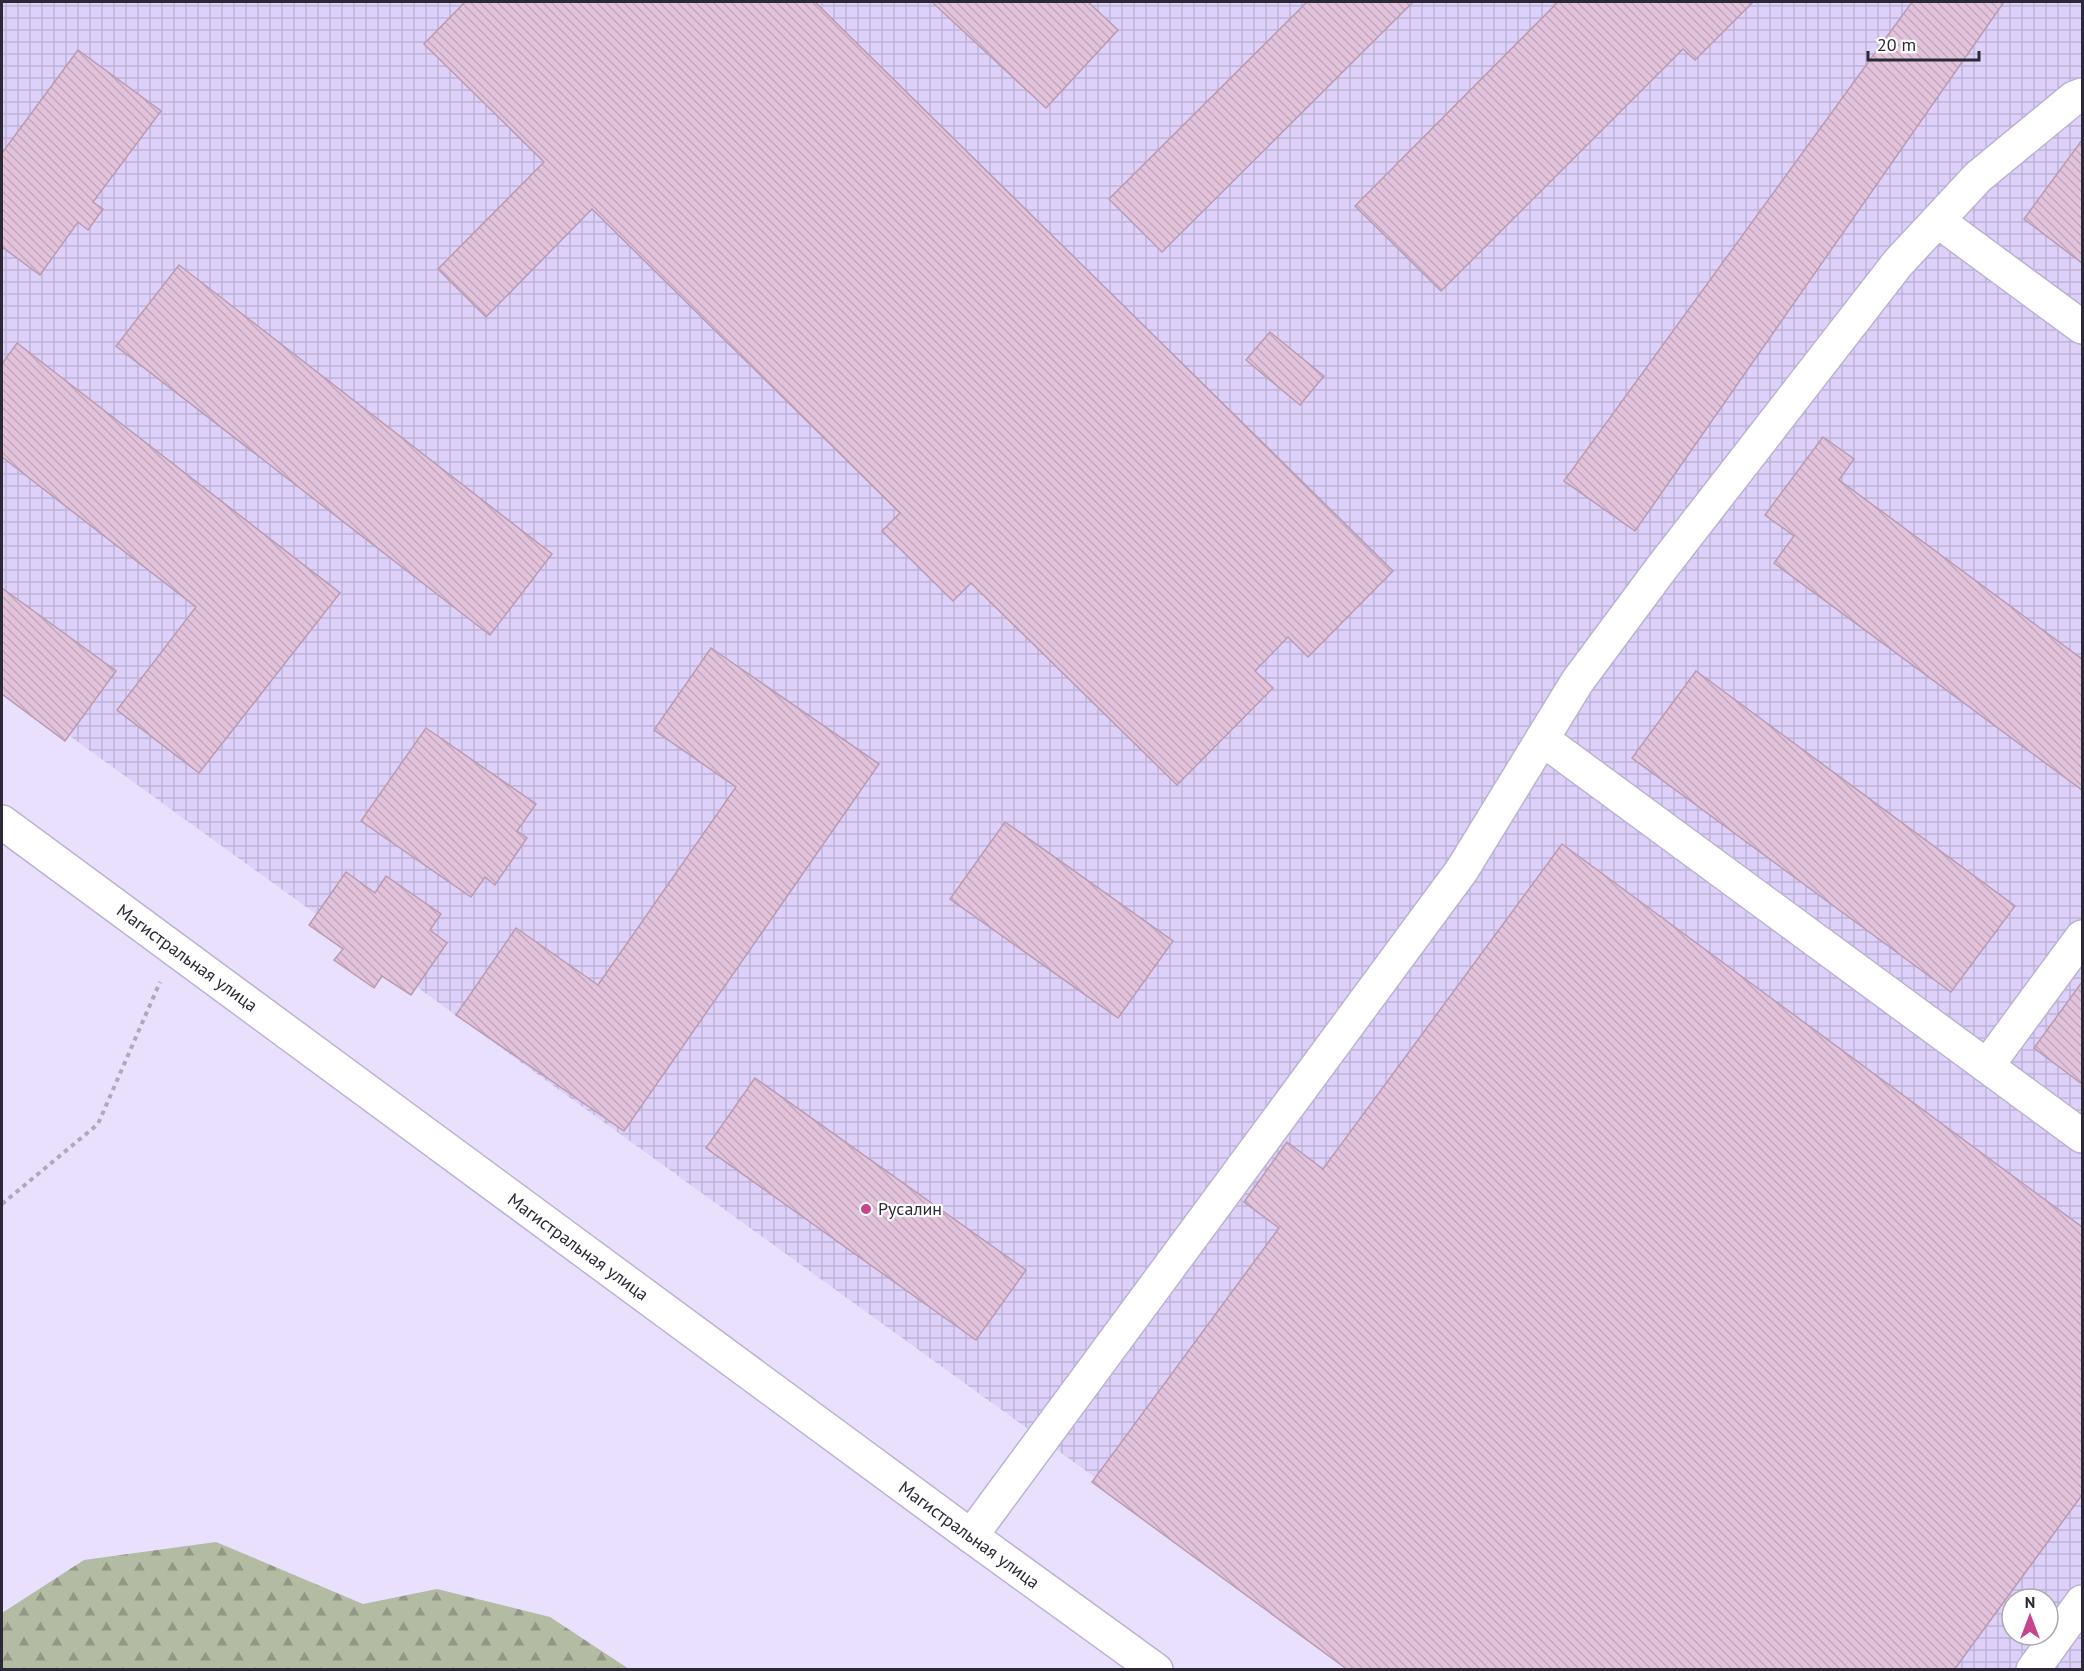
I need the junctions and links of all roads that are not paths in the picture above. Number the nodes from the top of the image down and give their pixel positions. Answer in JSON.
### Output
{"nodes":[{"id":1,"x":2082,"y":95,"type":"edge"},
{"id":2,"x":1938,"y":220,"type":"junction"},
{"id":3,"x":2082,"y":327,"type":"edge"},
{"id":4,"x":1542,"y":739,"type":"junction"},
{"id":5,"x":2,"y":822,"type":"edge"},
{"id":6,"x":2082,"y":937,"type":"edge"},
{"id":7,"x":1987,"y":1066,"type":"junction"},
{"id":8,"x":2082,"y":1136,"type":"edge"},
{"id":9,"x":970,"y":1536,"type":"junction"},
{"id":10,"x":2082,"y":1602,"type":"edge"},
{"id":11,"x":1156,"y":1670,"type":"edge"},
{"id":12,"x":2033,"y":1670,"type":"edge"}],
"edges":[{"from":1,"to":2,"type":"main road"},
{"from":2,"to":3,"type":"main road"},
{"from":2,"to":4,"type":"main road"},
{"from":4,"to":7,"type":"main road"},
{"from":4,"to":9,"type":"main road"},
{"from":5,"to":9,"type":"main road","name":"Магистральная улица"},
{"from":6,"to":7,"type":"main road"},
{"from":7,"to":8,"type":"main road"},
{"from":9,"to":11,"type":"main road","name":"Магистральная улица"},
{"from":10,"to":12,"type":"main road"}]}
